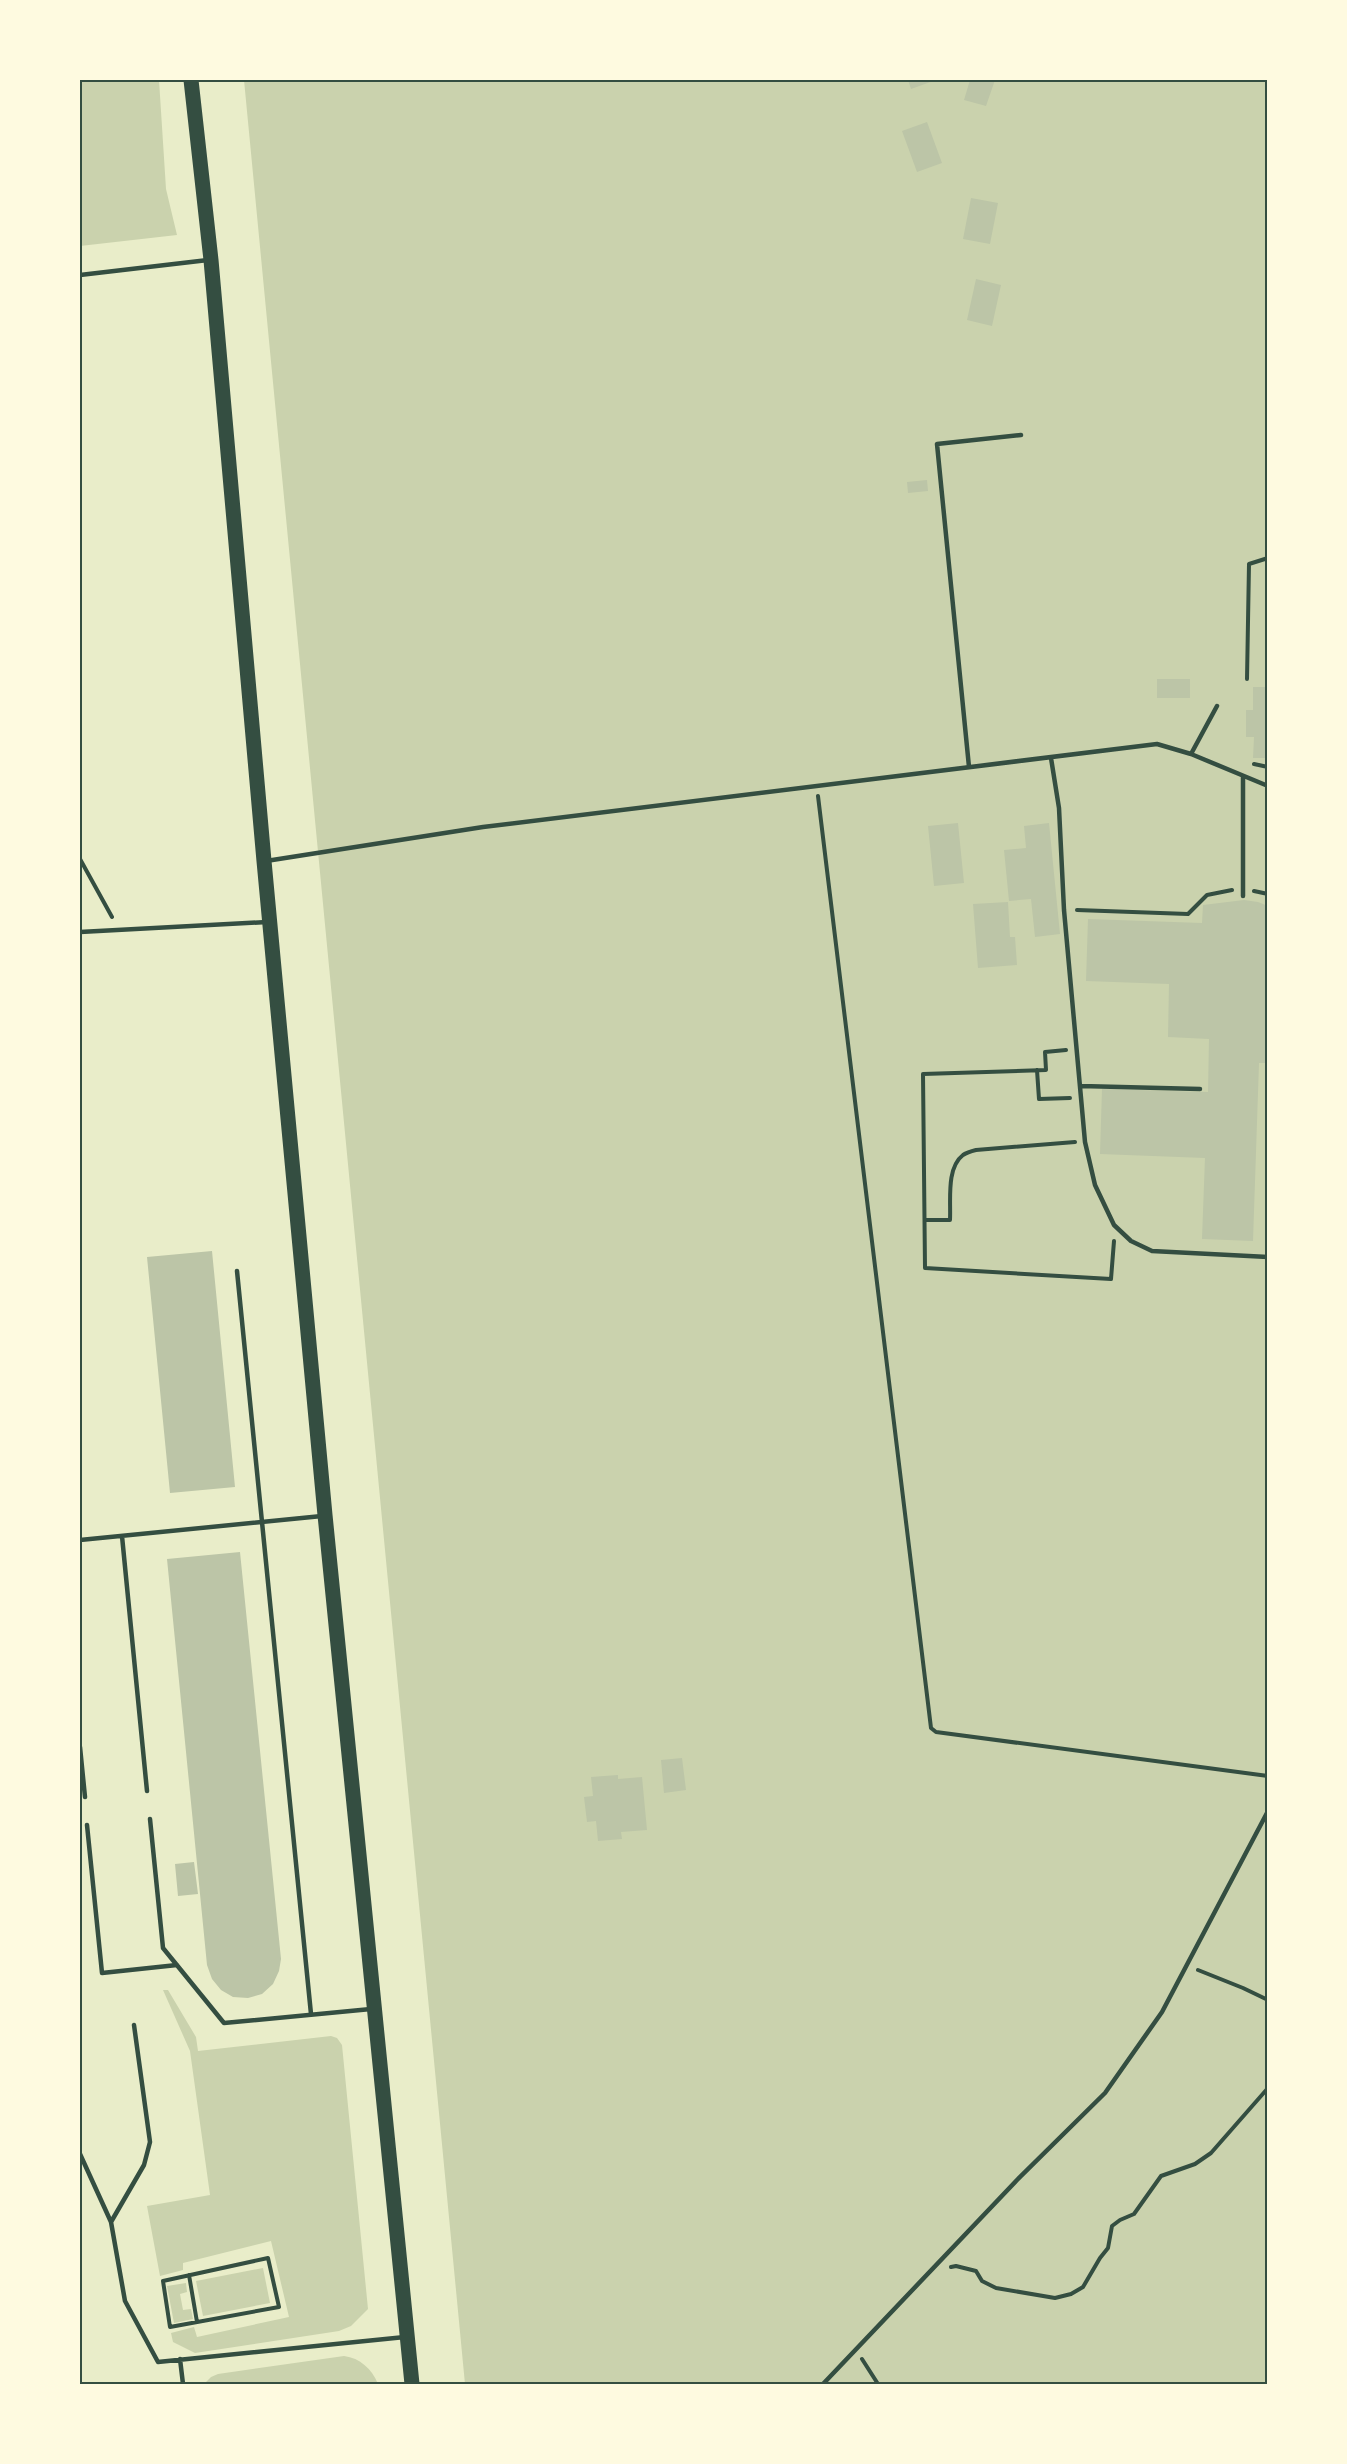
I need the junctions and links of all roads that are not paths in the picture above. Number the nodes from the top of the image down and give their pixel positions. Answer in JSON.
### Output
{"nodes":[{"id":1,"x":191,"y":80,"type":"edge"},
{"id":2,"x":211,"y":260,"type":"junction"},
{"id":3,"x":80,"y":275,"type":"edge"},
{"id":4,"x":1022,"y":435,"type":"dead end"},
{"id":5,"x":1217,"y":706,"type":"dead end"},
{"id":6,"x":1191,"y":754,"type":"junction"},
{"id":7,"x":1051,"y":758,"type":"junction"},
{"id":8,"x":969,"y":767,"type":"junction"},
{"id":9,"x":1243,"y":777,"type":"junction"},
{"id":10,"x":1268,"y":786,"type":"edge"},
{"id":11,"x":264,"y":861,"type":"junction"},
{"id":12,"x":1243,"y":893,"type":"road end"},
{"id":13,"x":270,"y":922,"type":"junction"},
{"id":14,"x":80,"y":932,"type":"edge"},
{"id":15,"x":1081,"y":1086,"type":"junction"},
{"id":16,"x":1200,"y":1089,"type":"dead end"},
{"id":17,"x":1268,"y":1257,"type":"edge"},
{"id":18,"x":237,"y":1271,"type":"dead end"},
{"id":19,"x":325,"y":1515,"type":"junction"},
{"id":20,"x":262,"y":1522,"type":"junction"},
{"id":21,"x":122,"y":1536,"type":"junction"},
{"id":22,"x":80,"y":1540,"type":"edge"},
{"id":23,"x":80,"y":1747,"type":"edge"},
{"id":24,"x":147,"y":1791,"type":"dead end"},
{"id":25,"x":85,"y":1797,"type":"dead end"},
{"id":26,"x":1268,"y":1811,"type":"edge"},
{"id":27,"x":150,"y":1819,"type":"dead end"},
{"id":28,"x":87,"y":1825,"type":"dead end"},
{"id":29,"x":177,"y":1965,"type":"junction"},
{"id":30,"x":374,"y":2008,"type":"junction"},
{"id":31,"x":311,"y":2014,"type":"junction"},
{"id":32,"x":134,"y":2025,"type":"dead end"},
{"id":33,"x":80,"y":2154,"type":"edge"},
{"id":34,"x":111,"y":2222,"type":"junction"},
{"id":35,"x":407,"y":2337,"type":"junction"},
{"id":36,"x":180,"y":2360,"type":"junction"},
{"id":37,"x":183,"y":2385,"type":"edge"},
{"id":38,"x":412,"y":2385,"type":"edge"},
{"id":39,"x":823,"y":2385,"type":"edge"}],
"edges":[{"from":1,"to":2,"type":"main road"},
{"from":2,"to":3,"type":"lane"},
{"from":2,"to":11,"type":"main road"},
{"from":4,"to":8,"type":"lane"},
{"from":5,"to":6,"type":"lane"},
{"from":6,"to":7,"type":"lane"},
{"from":6,"to":9,"type":"lane"},
{"from":7,"to":8,"type":"lane"},
{"from":7,"to":15,"type":"lane"},
{"from":8,"to":11,"type":"lane"},
{"from":9,"to":10,"type":"lane"},
{"from":9,"to":12,"type":"lane"},
{"from":11,"to":13,"type":"main road"},
{"from":13,"to":14,"type":"lane"},
{"from":13,"to":19,"type":"main road"},
{"from":15,"to":16,"type":"lane"},
{"from":15,"to":17,"type":"lane"},
{"from":18,"to":20,"type":"lane"},
{"from":19,"to":20,"type":"lane"},
{"from":19,"to":30,"type":"main road"},
{"from":20,"to":21,"type":"lane"},
{"from":20,"to":31,"type":"lane"},
{"from":21,"to":22,"type":"lane"},
{"from":21,"to":24,"type":"lane"},
{"from":23,"to":25,"type":"lane"},
{"from":26,"to":39,"type":"lane"},
{"from":27,"to":29,"type":"lane"},
{"from":28,"to":29,"type":"lane"},
{"from":29,"to":31,"type":"lane"},
{"from":30,"to":31,"type":"lane"},
{"from":30,"to":35,"type":"main road"},
{"from":32,"to":34,"type":"lane"},
{"from":33,"to":34,"type":"lane"},
{"from":34,"to":36,"type":"lane"},
{"from":35,"to":36,"type":"lane"},
{"from":35,"to":38,"type":"main road"},
{"from":36,"to":37,"type":"lane"}]}
